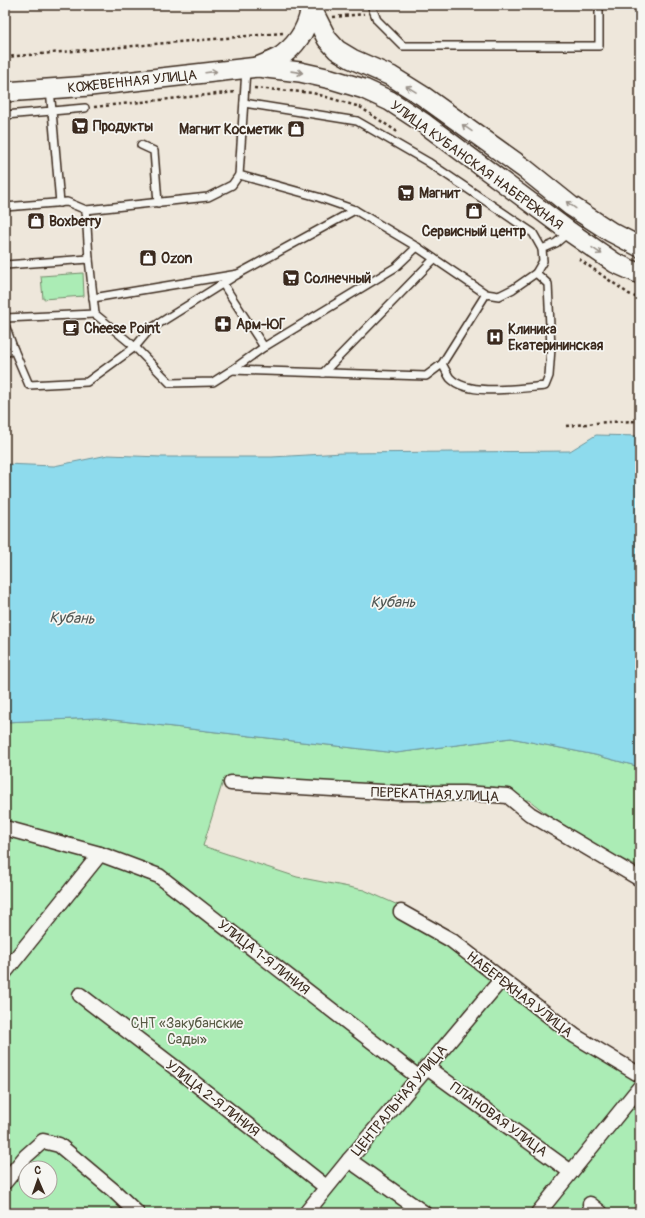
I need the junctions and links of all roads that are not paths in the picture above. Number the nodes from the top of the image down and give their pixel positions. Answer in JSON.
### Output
{"nodes":[{"id":1,"x":371,"y":5,"type":"edge"},
{"id":2,"x":599,"y":5,"type":"edge"},
{"id":3,"x":311,"y":6,"type":"edge"},
{"id":4,"x":252,"y":68,"type":"junction"},
{"id":5,"x":50,"y":89,"type":"junction"},
{"id":6,"x":5,"y":92,"type":"edge"},
{"id":7,"x":244,"y":102,"type":"junction"},
{"id":8,"x":85,"y":108,"type":"road end"},
{"id":9,"x":52,"y":111,"type":"junction"},
{"id":10,"x":5,"y":115,"type":"edge"},
{"id":11,"x":141,"y":145,"type":"dead end"},
{"id":12,"x":239,"y":175,"type":"junction"},
{"id":13,"x":60,"y":203,"type":"junction"},
{"id":14,"x":158,"y":203,"type":"junction"},
{"id":15,"x":5,"y":207,"type":"edge"},
{"id":16,"x":86,"y":210,"type":"junction"},
{"id":17,"x":356,"y":210,"type":"junction"},
{"id":18,"x":570,"y":232,"type":"junction"},
{"id":19,"x":417,"y":247,"type":"junction"},
{"id":20,"x":640,"y":247,"type":"edge"},
{"id":21,"x":542,"y":249,"type":"junction"},
{"id":22,"x":89,"y":258,"type":"junction"},
{"id":23,"x":434,"y":259,"type":"junction"},
{"id":24,"x":5,"y":265,"type":"edge"},
{"id":25,"x":536,"y":273,"type":"junction"},
{"id":26,"x":238,"y":274,"type":"junction"},
{"id":27,"x":640,"y":274,"type":"edge"},
{"id":28,"x":223,"y":284,"type":"junction"},
{"id":29,"x":486,"y":294,"type":"junction"},
{"id":30,"x":93,"y":298,"type":"junction"},
{"id":31,"x":95,"y":314,"type":"junction"},
{"id":32,"x":5,"y":318,"type":"edge"},
{"id":33,"x":5,"y":325,"type":"edge"},
{"id":34,"x":135,"y":347,"type":"junction"},
{"id":35,"x":264,"y":347,"type":"junction"},
{"id":36,"x":14,"y":350,"type":"junction"},
{"id":37,"x":5,"y":353,"type":"edge"},
{"id":38,"x":442,"y":364,"type":"junction"},
{"id":39,"x":232,"y":370,"type":"junction"},
{"id":40,"x":323,"y":373,"type":"junction"},
{"id":41,"x":230,"y":783,"type":"dead end"},
{"id":42,"x":5,"y":828,"type":"edge"},
{"id":43,"x":100,"y":854,"type":"junction"},
{"id":44,"x":640,"y":879,"type":"edge"},
{"id":45,"x":400,"y":912,"type":"dead end"},
{"id":46,"x":5,"y":972,"type":"edge"},
{"id":47,"x":497,"y":984,"type":"junction"},
{"id":48,"x":80,"y":995,"type":"dead end"},
{"id":49,"x":422,"y":1072,"type":"junction"},
{"id":50,"x":640,"y":1075,"type":"edge"},
{"id":51,"x":640,"y":1087,"type":"edge"},
{"id":52,"x":349,"y":1160,"type":"junction"},
{"id":53,"x":571,"y":1172,"type":"junction"},
{"id":54,"x":5,"y":1182,"type":"edge"},
{"id":55,"x":326,"y":1187,"type":"junction"},
{"id":56,"x":137,"y":1213,"type":"edge"},
{"id":57,"x":306,"y":1213,"type":"edge"},
{"id":58,"x":424,"y":1213,"type":"edge"},
{"id":59,"x":538,"y":1213,"type":"edge"}],
"edges":[{"from":1,"to":2,"type":"lane"},
{"from":3,"to":4,"type":"main road"},
{"from":20,"to":3,"type":"main road","name":"УЛИЦА КУБАНСКАЯ НАБЕРЕЖНАЯ","one_way":true},
{"from":5,"to":4,"type":"main road","name":"КОЖЕВЕННАЯ УЛИЦА","one_way":true},
{"from":4,"to":7,"type":"lane"},
{"from":4,"to":18,"type":"main road","name":"УЛИЦА КУБАНСКАЯ НАБЕРЕЖНАЯ","one_way":true},
{"from":5,"to":6,"type":"main road","name":"КОЖЕВЕННАЯ УЛИЦА"},
{"from":5,"to":9,"type":"lane"},
{"from":7,"to":12,"type":"lane"},
{"from":7,"to":21,"type":"lane"},
{"from":8,"to":9,"type":"lane"},
{"from":9,"to":10,"type":"lane"},
{"from":9,"to":13,"type":"lane"},
{"from":11,"to":14,"type":"lane"},
{"from":12,"to":14,"type":"lane"},
{"from":12,"to":17,"type":"lane"},
{"from":13,"to":15,"type":"lane"},
{"from":13,"to":16,"type":"lane"},
{"from":14,"to":16,"type":"lane"},
{"from":16,"to":22,"type":"lane"},
{"from":17,"to":19,"type":"lane"},
{"from":17,"to":26,"type":"lane"},
{"from":18,"to":21,"type":"lane"},
{"from":18,"to":27,"type":"main road","name":"УЛИЦА КУБАНСКАЯ НАБЕРЕЖНАЯ","one_way":true},
{"from":19,"to":23,"type":"lane"},
{"from":19,"to":35,"type":"lane"},
{"from":21,"to":25,"type":"lane"},
{"from":22,"to":24,"type":"lane"},
{"from":22,"to":30,"type":"lane"},
{"from":23,"to":29,"type":"lane"},
{"from":23,"to":40,"type":"lane"},
{"from":25,"to":29,"type":"lane"},
{"from":25,"to":38,"type":"lane"},
{"from":26,"to":28,"type":"lane"},
{"from":26,"to":30,"type":"lane"},
{"from":28,"to":34,"type":"lane"},
{"from":28,"to":35,"type":"lane"},
{"from":29,"to":38,"type":"lane"},
{"from":30,"to":31,"type":"lane"},
{"from":31,"to":32,"type":"lane"},
{"from":31,"to":34,"type":"lane"},
{"from":33,"to":36,"type":"lane"},
{"from":34,"to":36,"type":"lane"},
{"from":34,"to":39,"type":"lane"},
{"from":35,"to":39,"type":"lane"},
{"from":36,"to":37,"type":"lane"},
{"from":38,"to":40,"type":"lane"},
{"from":39,"to":40,"type":"lane"},
{"from":41,"to":44,"type":"street","name":"ПЕРЕКАТНАЯ УЛИЦА"},
{"from":42,"to":43,"type":"street","name":"УЛИЦА 1-Я ЛИНИЯ"},
{"from":43,"to":46,"type":"street"},
{"from":43,"to":49,"type":"street","name":"УЛИЦА 1-Я ЛИНИЯ"},
{"from":45,"to":47,"type":"street","name":"НАБЕРЕЖНАЯ УЛИЦА"},
{"from":47,"to":49,"type":"street","name":"ЦЕНТРАЛЬНАЯ УЛИЦА"},
{"from":47,"to":50,"type":"street","name":"НАБЕРЕЖНАЯ УЛИЦА"},
{"from":48,"to":55,"type":"street","name":"УЛИЦА 2-Я ЛИНИЯ"},
{"from":49,"to":52,"type":"street","name":"ЦЕНТРАЛЬНАЯ УЛИЦА"},
{"from":49,"to":53,"type":"street","name":"ПЛАНОВАЯ УЛИЦА"},
{"from":51,"to":53,"type":"street"},
{"from":52,"to":55,"type":"street","name":"ЦЕНТРАЛЬНАЯ УЛИЦА"},
{"from":52,"to":58,"type":"street"},
{"from":53,"to":59,"type":"street"},
{"from":54,"to":56,"type":"street"},
{"from":55,"to":57,"type":"street","name":"ЦЕНТРАЛЬНАЯ УЛИЦА"}]}
